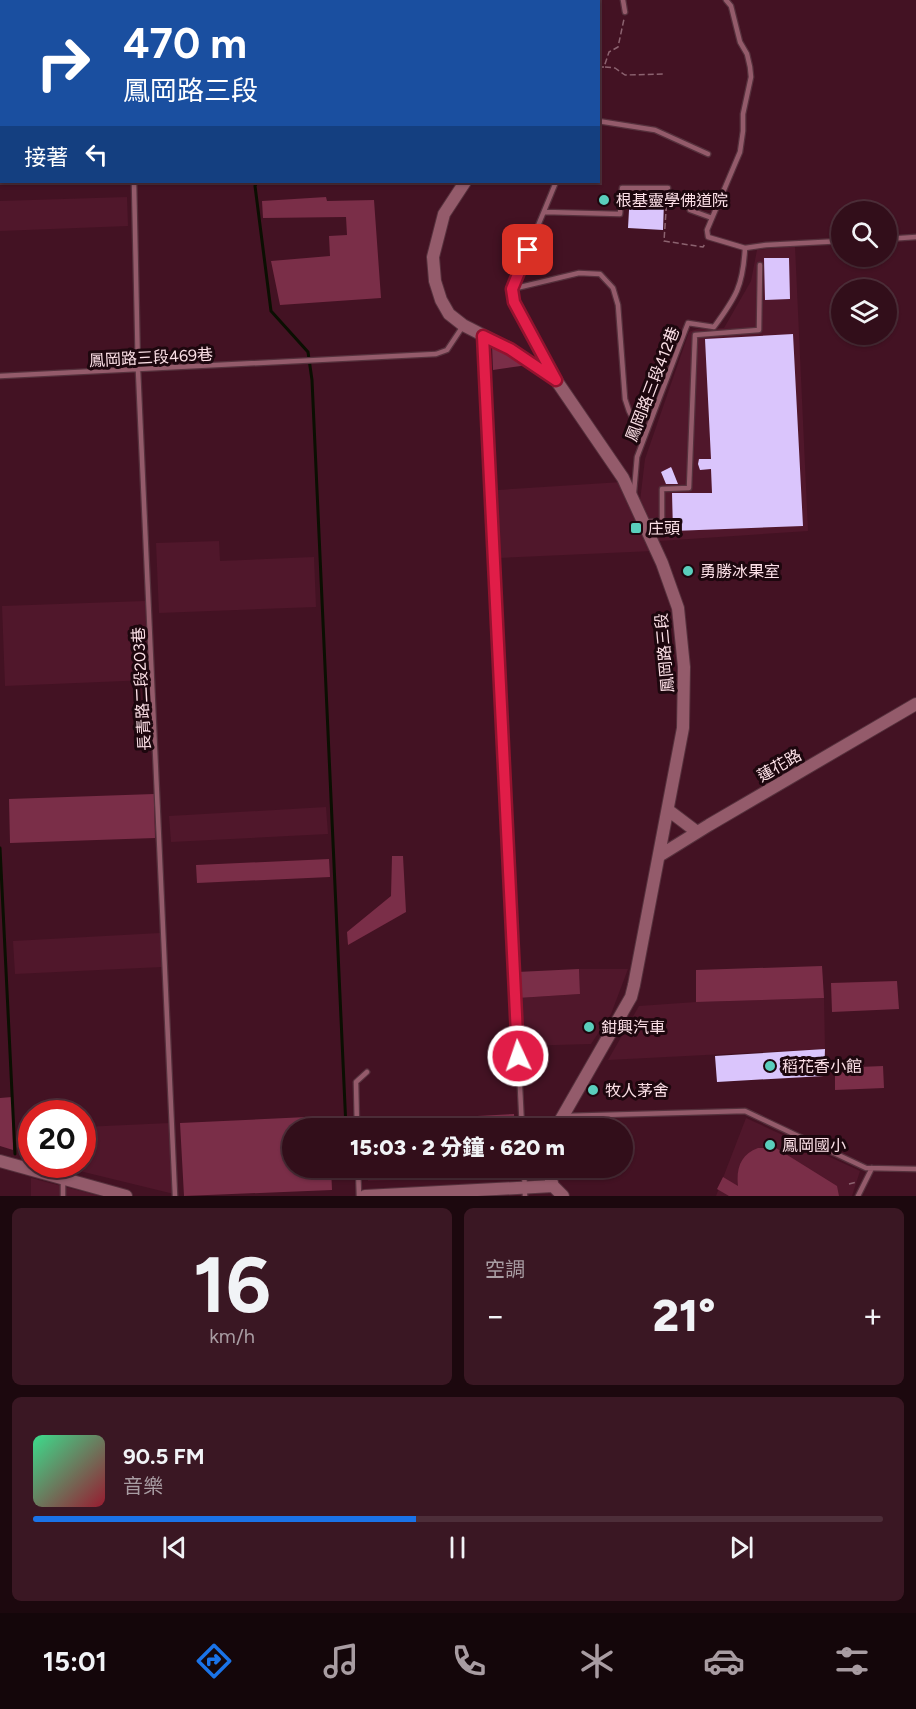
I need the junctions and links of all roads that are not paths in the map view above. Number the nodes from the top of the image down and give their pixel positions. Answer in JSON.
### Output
{"nodes":[{"id":1,"x":624,"y":0,"type":"edge"},
{"id":2,"x":726,"y":0,"type":"edge"},
{"id":3,"x":625,"y":12,"type":"road end"},
{"id":4,"x":600,"y":121,"type":"edge"},
{"id":5,"x":708,"y":154,"type":"dead end"},
{"id":6,"x":134,"y":183,"type":"edge"},
{"id":7,"x":464,"y":183,"type":"edge"},
{"id":8,"x":556,"y":183,"type":"edge"},
{"id":9,"x":668,"y":188,"type":"road end"},
{"id":10,"x":690,"y":210,"type":"dead end"},
{"id":11,"x":545,"y":212,"type":"junction"},
{"id":12,"x":712,"y":218,"type":"junction"},
{"id":13,"x":916,"y":237,"type":"edge"},
{"id":14,"x":897,"y":238,"type":"edge"},
{"id":15,"x":831,"y":242,"type":"edge"},
{"id":16,"x":745,"y":248,"type":"junction"},
{"id":17,"x":760,"y":265,"type":"dead end"},
{"id":18,"x":512,"y":289,"type":"junction"},
{"id":19,"x":463,"y":325,"type":"junction"},
{"id":20,"x":483,"y":336,"type":"junction"},
{"id":21,"x":138,"y":370,"type":"junction"},
{"id":22,"x":0,"y":376,"type":"edge"},
{"id":23,"x":556,"y":380,"type":"junction"},
{"id":24,"x":643,"y":439,"type":"junction"},
{"id":25,"x":633,"y":497,"type":"junction"},
{"id":26,"x":644,"y":522,"type":"junction"},
{"id":27,"x":916,"y":704,"type":"edge"},
{"id":28,"x":668,"y":810,"type":"junction"},
{"id":29,"x":697,"y":832,"type":"junction"},
{"id":30,"x":659,"y":856,"type":"junction"},
{"id":31,"x":367,"y":1072,"type":"dead end"},
{"id":32,"x":562,"y":1116,"type":"joint"},
{"id":33,"x":357,"y":1118,"type":"edge"},
{"id":34,"x":522,"y":1118,"type":"edge"},
{"id":35,"x":0,"y":1161,"type":"edge"},
{"id":36,"x":872,"y":1168,"type":"junction"},
{"id":37,"x":916,"y":1169,"type":"edge"},
{"id":38,"x":358,"y":1178,"type":"edge"},
{"id":39,"x":550,"y":1178,"type":"edge"},
{"id":40,"x":63,"y":1179,"type":"junction"},
{"id":41,"x":553,"y":1186,"type":"junction"},
{"id":42,"x":525,"y":1192,"type":"edge"},
{"id":43,"x":434,"y":1194,"type":"edge"},
{"id":44,"x":63,"y":1196,"type":"edge"},
{"id":45,"x":126,"y":1196,"type":"edge"},
{"id":46,"x":175,"y":1196,"type":"edge"},
{"id":47,"x":359,"y":1196,"type":"edge"},
{"id":48,"x":365,"y":1196,"type":"edge"},
{"id":49,"x":563,"y":1196,"type":"edge"},
{"id":50,"x":858,"y":1196,"type":"edge"}],
"edges":[{"from":1,"to":3,"type":"lane"},
{"from":2,"to":12,"type":"lane"},
{"from":4,"to":5,"type":"lane"},
{"from":6,"to":21,"type":"lane","name":"長青路二段203巷"},
{"from":7,"to":19,"type":"street","name":"鳳岡路三段"},
{"from":8,"to":11,"type":"lane"},
{"from":9,"to":11,"type":"lane"},
{"from":10,"to":12,"type":"lane"},
{"from":11,"to":18,"type":"lane"},
{"from":12,"to":16,"type":"lane"},
{"from":13,"to":14,"type":"lane"},
{"from":15,"to":16,"type":"lane"},
{"from":16,"to":24,"type":"lane","name":"鳳岡路三段412巷"},
{"from":17,"to":26,"type":"lane"},
{"from":18,"to":23,"type":"lane"},
{"from":18,"to":24,"type":"lane"},
{"from":19,"to":20,"type":"street","name":"鳳岡路三段"},
{"from":19,"to":21,"type":"lane","name":"鳳岡路三段469巷"},
{"from":20,"to":23,"type":"street","name":"鳳岡路三段"},
{"from":20,"to":34,"type":"lane"},
{"from":21,"to":22,"type":"lane","name":"鳳岡路三段469巷"},
{"from":21,"to":46,"type":"lane","name":"長青路二段203巷"},
{"from":23,"to":25,"type":"street","name":"鳳岡路三段"},
{"from":24,"to":25,"type":"lane","name":"鳳岡路三段412巷"},
{"from":25,"to":26,"type":"street","name":"鳳岡路三段"},
{"from":26,"to":28,"type":"street","name":"鳳岡路三段"},
{"from":27,"to":29,"type":"street","name":"蓮花路"},
{"from":28,"to":29,"type":"street"},
{"from":28,"to":30,"type":"street","name":"鳳岡路三段"},
{"from":29,"to":30,"type":"street","name":"蓮花路"},
{"from":30,"to":32,"type":"street","name":"鳳岡路三段"},
{"from":31,"to":33,"type":"lane"},
{"from":32,"to":36,"type":"lane"},
{"from":35,"to":40,"type":"street"},
{"from":36,"to":37,"type":"lane"},
{"from":36,"to":50,"type":"lane"},
{"from":38,"to":47,"type":"lane"},
{"from":39,"to":41,"type":"street"},
{"from":40,"to":44,"type":"lane"},
{"from":40,"to":45,"type":"street"},
{"from":41,"to":42,"type":"street"},
{"from":41,"to":49,"type":"street"},
{"from":42,"to":43,"type":"street"},
{"from":43,"to":48,"type":"street"}]}
